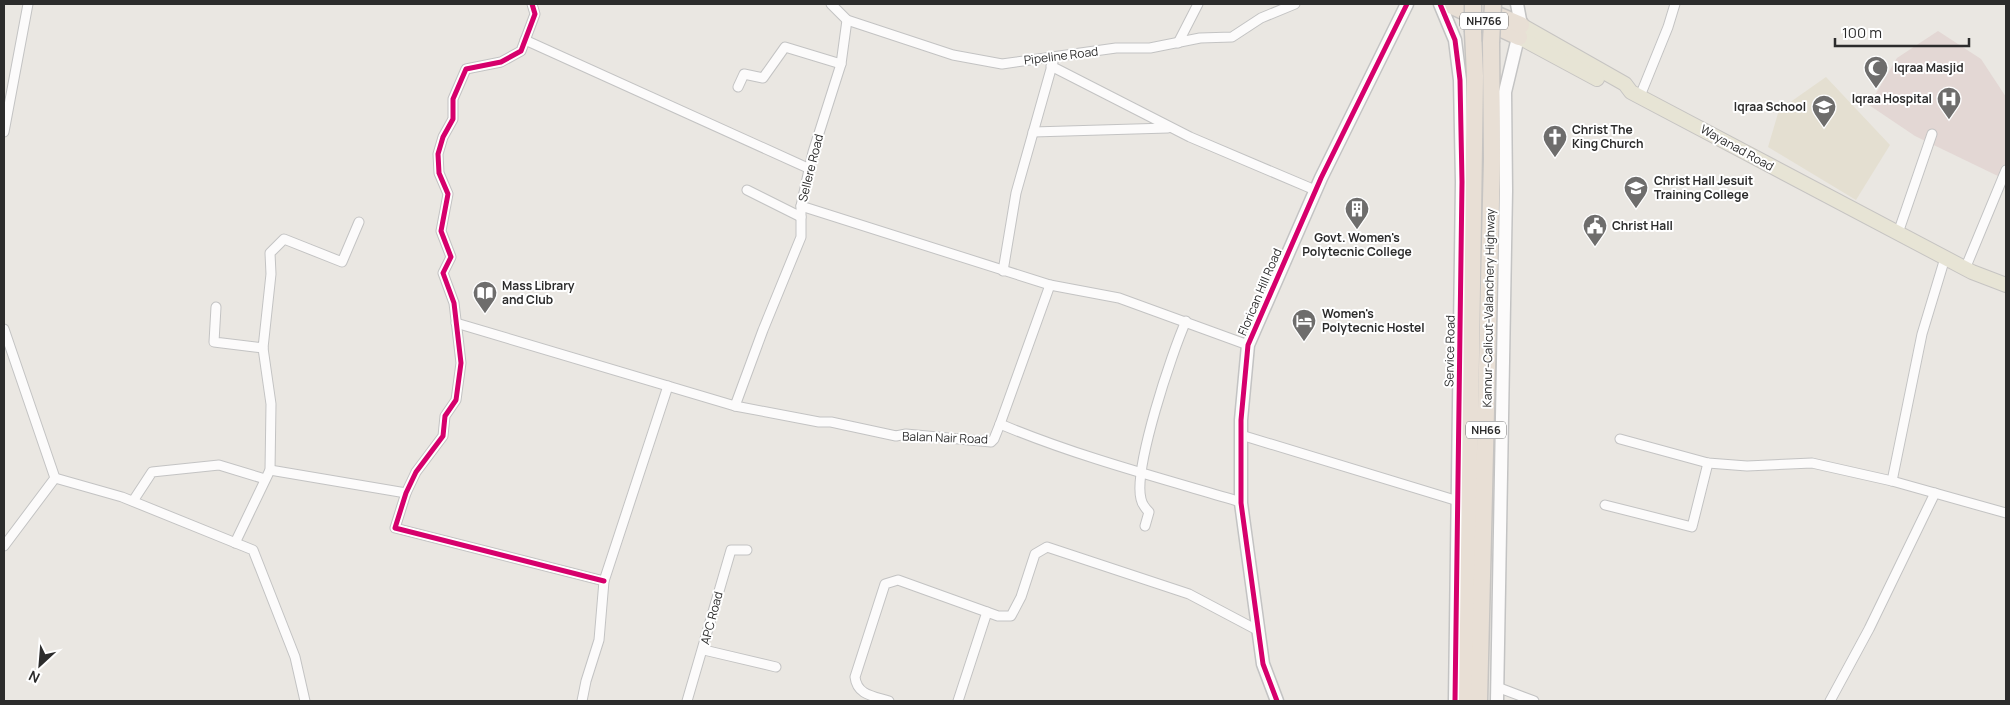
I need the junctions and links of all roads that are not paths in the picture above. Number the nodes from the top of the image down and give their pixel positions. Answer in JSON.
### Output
{"nodes":[{"id":1,"x":28,"y":4,"type":"edge"},
{"id":2,"x":532,"y":4,"type":"edge"},
{"id":3,"x":831,"y":4,"type":"edge"},
{"id":4,"x":1198,"y":4,"type":"edge"},
{"id":5,"x":1295,"y":4,"type":"edge"},
{"id":6,"x":1407,"y":4,"type":"edge"},
{"id":7,"x":1440,"y":4,"type":"edge"},
{"id":8,"x":1448,"y":4,"type":"edge"},
{"id":9,"x":1473,"y":4,"type":"edge"},
{"id":10,"x":1493,"y":4,"type":"edge"},
{"id":11,"x":1517,"y":4,"type":"edge"},
{"id":12,"x":1675,"y":4,"type":"edge"},
{"id":13,"x":847,"y":20,"type":"junction"},
{"id":14,"x":1520,"y":31,"type":"junction"},
{"id":15,"x":525,"y":40,"type":"junction"},
{"id":16,"x":1178,"y":43,"type":"junction"},
{"id":17,"x":1055,"y":57,"type":"junction"},
{"id":18,"x":841,"y":64,"type":"junction"},
{"id":19,"x":1051,"y":66,"type":"junction"},
{"id":20,"x":738,"y":87,"type":"dead end"},
{"id":21,"x":1636,"y":94,"type":"junction"},
{"id":22,"x":1171,"y":128,"type":"junction"},
{"id":23,"x":4,"y":132,"type":"edge"},
{"id":24,"x":1033,"y":132,"type":"junction"},
{"id":25,"x":1932,"y":134,"type":"dead end"},
{"id":26,"x":810,"y":169,"type":"junction"},
{"id":27,"x":2006,"y":170,"type":"edge"},
{"id":28,"x":747,"y":190,"type":"dead end"},
{"id":29,"x":1315,"y":190,"type":"junction"},
{"id":30,"x":802,"y":206,"type":"junction"},
{"id":31,"x":801,"y":217,"type":"junction"},
{"id":32,"x":359,"y":222,"type":"dead end"},
{"id":33,"x":1898,"y":233,"type":"junction"},
{"id":34,"x":1945,"y":258,"type":"junction"},
{"id":35,"x":1965,"y":268,"type":"junction"},
{"id":36,"x":1003,"y":271,"type":"junction"},
{"id":37,"x":1050,"y":285,"type":"junction"},
{"id":38,"x":2006,"y":285,"type":"edge"},
{"id":39,"x":216,"y":307,"type":"dead end"},
{"id":40,"x":1186,"y":321,"type":"junction"},
{"id":41,"x":456,"y":322,"type":"junction"},
{"id":42,"x":4,"y":329,"type":"edge"},
{"id":43,"x":1248,"y":345,"type":"junction"},
{"id":44,"x":264,"y":348,"type":"junction"},
{"id":45,"x":668,"y":386,"type":"junction"},
{"id":46,"x":735,"y":406,"type":"junction"},
{"id":47,"x":1000,"y":424,"type":"junction"},
{"id":48,"x":1241,"y":435,"type":"junction"},
{"id":49,"x":1620,"y":439,"type":"dead end"},
{"id":50,"x":1708,"y":463,"type":"junction"},
{"id":51,"x":270,"y":470,"type":"junction"},
{"id":52,"x":1142,"y":473,"type":"junction"},
{"id":53,"x":55,"y":478,"type":"junction"},
{"id":54,"x":265,"y":479,"type":"junction"},
{"id":55,"x":1892,"y":481,"type":"junction"},
{"id":56,"x":406,"y":493,"type":"junction"},
{"id":57,"x":1935,"y":493,"type":"junction"},
{"id":58,"x":133,"y":501,"type":"junction"},
{"id":59,"x":1241,"y":502,"type":"junction"},
{"id":60,"x":1458,"y":502,"type":"junction"},
{"id":61,"x":1605,"y":505,"type":"dead end"},
{"id":62,"x":2006,"y":513,"type":"edge"},
{"id":63,"x":1144,"y":526,"type":"dead end"},
{"id":64,"x":235,"y":543,"type":"junction"},
{"id":65,"x":4,"y":546,"type":"edge"},
{"id":66,"x":747,"y":550,"type":"dead end"},
{"id":67,"x":604,"y":581,"type":"junction"},
{"id":68,"x":987,"y":612,"type":"junction"},
{"id":69,"x":1259,"y":631,"type":"junction"},
{"id":70,"x":704,"y":650,"type":"junction"},
{"id":71,"x":776,"y":668,"type":"dead end"},
{"id":72,"x":1497,"y":687,"type":"junction"},
{"id":73,"x":305,"y":701,"type":"edge"},
{"id":74,"x":582,"y":701,"type":"edge"},
{"id":75,"x":687,"y":701,"type":"edge"},
{"id":76,"x":889,"y":701,"type":"edge"},
{"id":77,"x":958,"y":701,"type":"edge"},
{"id":78,"x":1277,"y":701,"type":"edge"},
{"id":79,"x":1455,"y":701,"type":"edge"},
{"id":80,"x":1466,"y":701,"type":"edge"},
{"id":81,"x":1479,"y":701,"type":"edge"},
{"id":82,"x":1497,"y":701,"type":"edge"},
{"id":83,"x":1534,"y":701,"type":"edge"},
{"id":84,"x":1830,"y":701,"type":"edge"}],
"edges":[{"from":1,"to":23,"type":"street"},
{"from":2,"to":15,"type":"street"},
{"from":3,"to":13,"type":"street","name":"Pipeline Road"},
{"from":4,"to":16,"type":"street"},
{"from":5,"to":16,"type":"street","name":"Pipeline Road"},
{"from":6,"to":29,"type":"street","name":"Florican Hill Road"},
{"from":7,"to":60,"type":"street","name":"Service Road"},
{"from":8,"to":14,"type":"highway","number":"NH766"},
{"from":9,"to":14,"type":"highway","number":"NH766"},
{"from":9,"to":80,"type":"highway","number":"NH66","bridge":true},
{"from":10,"to":81,"type":"highway","name":"Kannur-Calicut-Valanchery Highway","number":"NH66","bridge":true},
{"from":11,"to":14,"type":"street"},
{"from":12,"to":21,"type":"street"},
{"from":13,"to":17,"type":"street","name":"Pipeline Road"},
{"from":13,"to":18,"type":"street","name":"Sellere Road"},
{"from":14,"to":21,"type":"main road","name":"Wayanad Road"},
{"from":14,"to":72,"type":"street"},
{"from":15,"to":26,"type":"street"},
{"from":15,"to":41,"type":"street"},
{"from":16,"to":17,"type":"street","name":"Pipeline Road"},
{"from":17,"to":19,"type":"street"},
{"from":18,"to":20,"type":"street"},
{"from":18,"to":26,"type":"street","name":"Sellere Road"},
{"from":19,"to":22,"type":"street"},
{"from":19,"to":24,"type":"street"},
{"from":21,"to":33,"type":"main road","name":"Wayanad Road"},
{"from":22,"to":24,"type":"street"},
{"from":22,"to":29,"type":"street"},
{"from":24,"to":36,"type":"street"},
{"from":25,"to":33,"type":"street"},
{"from":26,"to":30,"type":"street","name":"Sellere Road"},
{"from":27,"to":35,"type":"street"},
{"from":28,"to":31,"type":"street"},
{"from":29,"to":43,"type":"street","name":"Florican Hill Road"},
{"from":30,"to":31,"type":"street","name":"Sellere Road"},
{"from":30,"to":36,"type":"street"},
{"from":31,"to":46,"type":"street","name":"Sellere Road"},
{"from":32,"to":44,"type":"street"},
{"from":33,"to":34,"type":"main road","name":"Wayanad Road"},
{"from":34,"to":35,"type":"main road","name":"Wayanad Road"},
{"from":34,"to":55,"type":"street"},
{"from":35,"to":38,"type":"main road","name":"Wayanad Road"},
{"from":36,"to":37,"type":"street"},
{"from":37,"to":40,"type":"street"},
{"from":37,"to":47,"type":"street","name":"Balan Nair Road"},
{"from":39,"to":44,"type":"street"},
{"from":40,"to":43,"type":"street"},
{"from":40,"to":52,"type":"street"},
{"from":41,"to":45,"type":"street"},
{"from":41,"to":56,"type":"street"},
{"from":42,"to":53,"type":"street"},
{"from":43,"to":48,"type":"street","name":"Florican Hill Road"},
{"from":44,"to":51,"type":"street"},
{"from":45,"to":46,"type":"street"},
{"from":45,"to":67,"type":"street"},
{"from":46,"to":47,"type":"street","name":"Balan Nair Road"},
{"from":47,"to":52,"type":"street"},
{"from":48,"to":59,"type":"street","name":"Florican Hill Road"},
{"from":48,"to":60,"type":"street"},
{"from":49,"to":50,"type":"street"},
{"from":50,"to":55,"type":"street"},
{"from":50,"to":61,"type":"street"},
{"from":51,"to":54,"type":"street"},
{"from":51,"to":56,"type":"street"},
{"from":52,"to":59,"type":"street"},
{"from":52,"to":63,"type":"street"},
{"from":53,"to":58,"type":"street"},
{"from":53,"to":65,"type":"street"},
{"from":54,"to":58,"type":"street"},
{"from":54,"to":64,"type":"street"},
{"from":55,"to":57,"type":"street"},
{"from":56,"to":67,"type":"street"},
{"from":57,"to":62,"type":"street"},
{"from":57,"to":84,"type":"street"},
{"from":58,"to":64,"type":"street"},
{"from":59,"to":69,"type":"street","name":"Florican Hill Road"},
{"from":60,"to":79,"type":"street","name":"Service Road"},
{"from":64,"to":73,"type":"street"},
{"from":66,"to":70,"type":"street","name":"APC Road"},
{"from":67,"to":74,"type":"street"},
{"from":68,"to":69,"type":"street"},
{"from":68,"to":76,"type":"street"},
{"from":68,"to":77,"type":"street"},
{"from":69,"to":78,"type":"street","name":"Florican Hill Road"},
{"from":70,"to":71,"type":"street"},
{"from":70,"to":75,"type":"street","name":"APC Road"},
{"from":72,"to":82,"type":"street"},
{"from":72,"to":83,"type":"street"}]}
